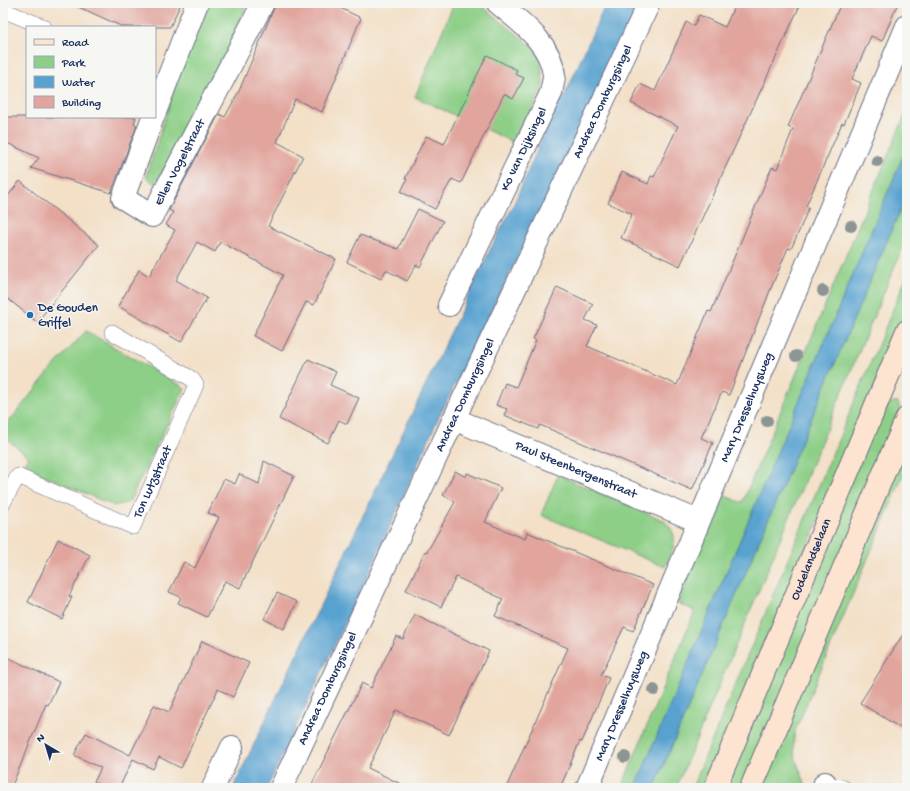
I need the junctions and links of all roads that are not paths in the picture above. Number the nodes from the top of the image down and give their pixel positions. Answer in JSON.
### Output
{"nodes":[{"id":1,"x":197,"y":3,"type":"edge"},
{"id":2,"x":263,"y":3,"type":"edge"},
{"id":3,"x":498,"y":3,"type":"edge"},
{"id":4,"x":649,"y":3,"type":"edge"},
{"id":5,"x":3,"y":10,"type":"edge"},
{"id":6,"x":42,"y":26,"type":"edge"},
{"id":7,"x":907,"y":26,"type":"edge"},
{"id":8,"x":161,"y":75,"type":"edge"},
{"id":9,"x":156,"y":106,"type":"edge"},
{"id":10,"x":153,"y":118,"type":"edge"},
{"id":11,"x":449,"y":305,"type":"dead end"},
{"id":12,"x":112,"y":332,"type":"dead end"},
{"id":13,"x":906,"y":337,"type":"edge"},
{"id":14,"x":907,"y":418,"type":"edge"},
{"id":15,"x":454,"y":419,"type":"junction"},
{"id":16,"x":3,"y":503,"type":"edge"},
{"id":17,"x":698,"y":522,"type":"junction"},
{"id":18,"x":232,"y":748,"type":"dead end"},
{"id":19,"x":213,"y":788,"type":"edge"},
{"id":20,"x":281,"y":788,"type":"edge"},
{"id":21,"x":587,"y":788,"type":"edge"},
{"id":22,"x":715,"y":788,"type":"edge"},
{"id":23,"x":751,"y":788,"type":"edge"}],
"edges":[{"from":1,"to":8,"type":"street"},
{"from":2,"to":10,"type":"street","name":"Ellen Vogelstraat"},
{"from":3,"to":11,"type":"street","name":"Ko van Dijksingel"},
{"from":4,"to":15,"type":"street","name":"Andrea Domburgsingel"},
{"from":5,"to":6,"type":"lane"},
{"from":7,"to":17,"type":"street","name":"Mary Dresselhuysweg"},
{"from":8,"to":9,"type":"street"},
{"from":12,"to":16,"type":"lane","name":"Ton Lutzstraat"},
{"from":13,"to":22,"type":"main road","name":"Oudelandselaan"},
{"from":14,"to":23,"type":"main road"},
{"from":15,"to":17,"type":"street","name":"Paul Steenbergenstraat"},
{"from":15,"to":20,"type":"street","name":"Andrea Domburgsingel"},
{"from":17,"to":21,"type":"street","name":"Mary Dresselhuysweg"},
{"from":18,"to":19,"type":"street"}]}
